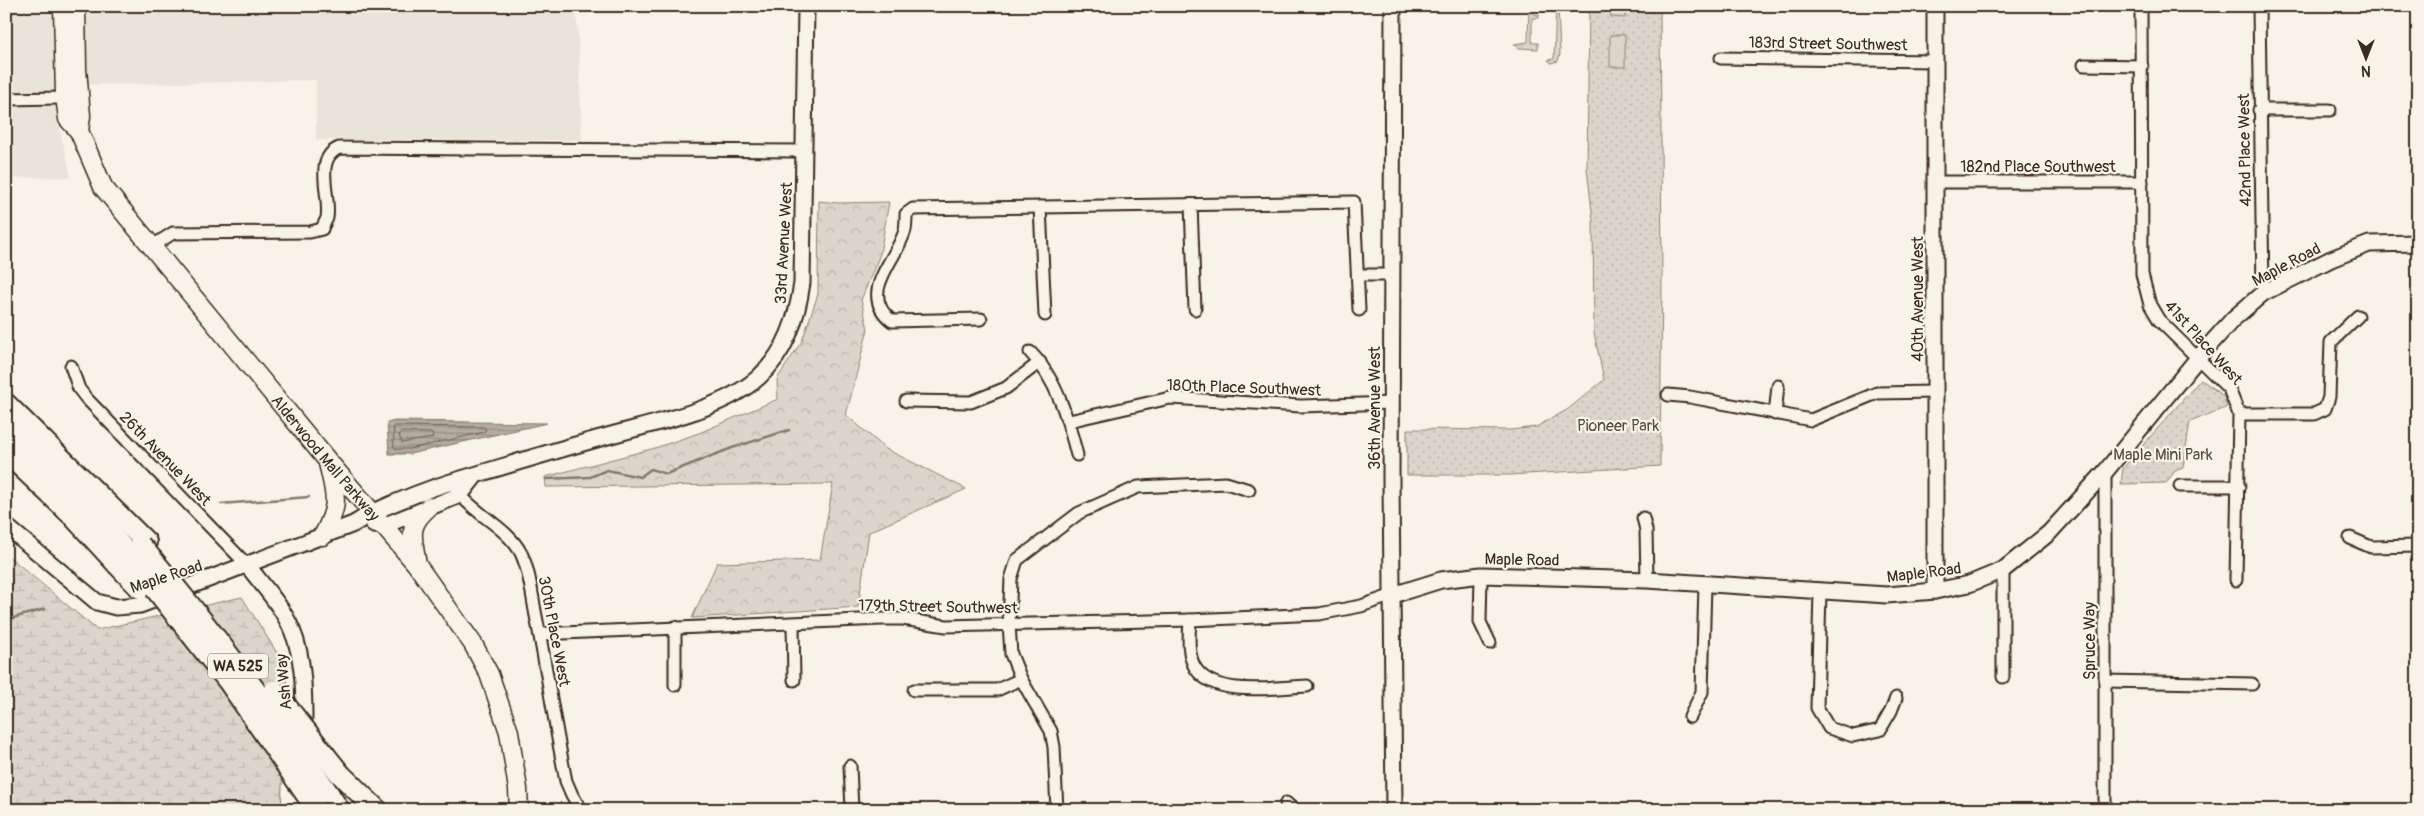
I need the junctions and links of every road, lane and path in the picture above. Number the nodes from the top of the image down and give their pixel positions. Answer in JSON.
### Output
{"nodes":[{"id":1,"x":63,"y":6,"type":"edge"},
{"id":2,"x":76,"y":6,"type":"edge"},
{"id":3,"x":806,"y":6,"type":"edge"},
{"id":4,"x":1393,"y":6,"type":"edge"},
{"id":5,"x":1934,"y":6,"type":"edge"},
{"id":6,"x":2141,"y":6,"type":"edge"},
{"id":7,"x":2259,"y":6,"type":"edge"},
{"id":8,"x":1721,"y":58,"type":"dead end"},
{"id":9,"x":1934,"y":61,"type":"junction"},
{"id":10,"x":2084,"y":65,"type":"dead end"},
{"id":11,"x":2142,"y":66,"type":"junction"},
{"id":12,"x":65,"y":96,"type":"junction"},
{"id":13,"x":6,"y":99,"type":"edge"},
{"id":14,"x":2259,"y":110,"type":"junction"},
{"id":15,"x":2330,"y":110,"type":"dead end"},
{"id":16,"x":79,"y":131,"type":"junction"},
{"id":17,"x":804,"y":151,"type":"junction"},
{"id":18,"x":1934,"y":182,"type":"junction"},
{"id":19,"x":2142,"y":182,"type":"junction"},
{"id":20,"x":1191,"y":205,"type":"junction"},
{"id":21,"x":1040,"y":207,"type":"junction"},
{"id":22,"x":2418,"y":244,"type":"edge"},
{"id":23,"x":151,"y":247,"type":"junction"},
{"id":24,"x":1359,"y":275,"type":"junction"},
{"id":25,"x":1391,"y":275,"type":"junction"},
{"id":26,"x":2263,"y":294,"type":"junction"},
{"id":27,"x":1195,"y":310,"type":"dead end"},
{"id":28,"x":1359,"y":310,"type":"dead end"},
{"id":29,"x":1045,"y":315,"type":"dead end"},
{"id":30,"x":2358,"y":316,"type":"dead end"},
{"id":31,"x":981,"y":319,"type":"dead end"},
{"id":32,"x":1030,"y":352,"type":"dead end"},
{"id":33,"x":2197,"y":359,"type":"junction"},
{"id":34,"x":1040,"y":362,"type":"junction"},
{"id":35,"x":71,"y":366,"type":"dead end"},
{"id":36,"x":1778,"y":386,"type":"dead end"},
{"id":37,"x":1935,"y":392,"type":"junction"},
{"id":38,"x":1668,"y":395,"type":"dead end"},
{"id":39,"x":906,"y":401,"type":"dead end"},
{"id":40,"x":1392,"y":403,"type":"junction"},
{"id":41,"x":6,"y":404,"type":"edge"},
{"id":42,"x":1775,"y":414,"type":"junction"},
{"id":43,"x":2239,"y":414,"type":"junction"},
{"id":44,"x":1069,"y":421,"type":"junction"},
{"id":45,"x":6,"y":428,"type":"edge"},
{"id":46,"x":6,"y":452,"type":"edge"},
{"id":47,"x":1077,"y":455,"type":"dead end"},
{"id":48,"x":327,"y":460,"type":"junction"},
{"id":49,"x":2105,"y":472,"type":"junction"},
{"id":50,"x":475,"y":476,"type":"junction"},
{"id":51,"x":451,"y":482,"type":"junction"},
{"id":52,"x":2180,"y":486,"type":"dead end"},
{"id":53,"x":2239,"y":486,"type":"junction"},
{"id":54,"x":1249,"y":490,"type":"dead end"},
{"id":55,"x":460,"y":495,"type":"junction"},
{"id":56,"x":429,"y":507,"type":"junction"},
{"id":57,"x":1642,"y":518,"type":"dead end"},
{"id":58,"x":377,"y":519,"type":"junction"},
{"id":59,"x":6,"y":526,"type":"edge"},
{"id":60,"x":322,"y":536,"type":"junction"},
{"id":61,"x":2350,"y":538,"type":"dead end"},
{"id":62,"x":2418,"y":546,"type":"edge"},
{"id":63,"x":133,"y":551,"type":"junction"},
{"id":64,"x":417,"y":565,"type":"junction"},
{"id":65,"x":248,"y":566,"type":"junction"},
{"id":66,"x":2003,"y":570,"type":"junction"},
{"id":67,"x":1481,"y":575,"type":"junction"},
{"id":68,"x":1647,"y":580,"type":"junction"},
{"id":69,"x":2236,"y":580,"type":"dead end"},
{"id":70,"x":1705,"y":585,"type":"junction"},
{"id":71,"x":1820,"y":591,"type":"junction"},
{"id":72,"x":1935,"y":591,"type":"junction"},
{"id":73,"x":1393,"y":595,"type":"junction"},
{"id":74,"x":1190,"y":620,"type":"junction"},
{"id":75,"x":793,"y":624,"type":"junction"},
{"id":76,"x":1009,"y":624,"type":"junction"},
{"id":77,"x":675,"y":627,"type":"junction"},
{"id":78,"x":540,"y":634,"type":"junction"},
{"id":79,"x":1490,"y":643,"type":"dead end"},
{"id":80,"x":2003,"y":677,"type":"dead end"},
{"id":81,"x":1021,"y":679,"type":"junction"},
{"id":82,"x":794,"y":680,"type":"dead end"},
{"id":83,"x":2105,"y":681,"type":"junction"},
{"id":84,"x":2252,"y":684,"type":"dead end"},
{"id":85,"x":675,"y":685,"type":"dead end"},
{"id":86,"x":1306,"y":686,"type":"dead end"},
{"id":87,"x":914,"y":690,"type":"dead end"},
{"id":88,"x":1896,"y":698,"type":"dead end"},
{"id":89,"x":1690,"y":717,"type":"dead end"},
{"id":90,"x":850,"y":766,"type":"dead end"},
{"id":91,"x":304,"y":810,"type":"edge"},
{"id":92,"x":317,"y":810,"type":"edge"},
{"id":93,"x":339,"y":810,"type":"edge"},
{"id":94,"x":377,"y":810,"type":"edge"},
{"id":95,"x":519,"y":810,"type":"edge"},
{"id":96,"x":581,"y":810,"type":"edge"},
{"id":97,"x":852,"y":810,"type":"edge"},
{"id":98,"x":1057,"y":810,"type":"edge"},
{"id":99,"x":1394,"y":810,"type":"edge"},
{"id":100,"x":2105,"y":810,"type":"edge"}],
"edges":[{"from":1,"to":12,"type":"main road","name":"Alderwood Mall Parkway"},
{"from":2,"to":16,"type":"main road","name":"Alderwood Mall Parkway"},
{"from":3,"to":17,"type":"street","name":"33rd Avenue West"},
{"from":4,"to":25,"type":"street","name":"36th Avenue West"},
{"from":5,"to":9,"type":"street","name":"40th Avenue West"},
{"from":6,"to":11,"type":"street","name":"41st Place West"},
{"from":7,"to":14,"type":"street","name":"42nd Place West"},
{"from":8,"to":9,"type":"street","name":"183rd Street Southwest"},
{"from":9,"to":18,"type":"street","name":"40th Avenue West"},
{"from":10,"to":11,"type":"street"},
{"from":11,"to":19,"type":"street","name":"41st Place West"},
{"from":12,"to":13,"type":"street"},
{"from":12,"to":16,"type":"main road","name":"Alderwood Mall Parkway"},
{"from":14,"to":15,"type":"street"},
{"from":14,"to":26,"type":"street","name":"42nd Place West"},
{"from":16,"to":23,"type":"main road","name":"Alderwood Mall Parkway"},
{"from":17,"to":23,"type":"street"},
{"from":17,"to":50,"type":"street","name":"33rd Avenue West"},
{"from":18,"to":19,"type":"street","name":"182nd Place Southwest"},
{"from":18,"to":37,"type":"street","name":"40th Avenue West"},
{"from":19,"to":33,"type":"street","name":"41st Place West"},
{"from":20,"to":21,"type":"street"},
{"from":20,"to":24,"type":"street"},
{"from":20,"to":27,"type":"street"},
{"from":21,"to":29,"type":"street"},
{"from":21,"to":31,"type":"street"},
{"from":22,"to":26,"type":"street","name":"Maple Road"},
{"from":23,"to":48,"type":"main road","name":"Alderwood Mall Parkway"},
{"from":24,"to":25,"type":"street"},
{"from":24,"to":28,"type":"street"},
{"from":25,"to":40,"type":"street","name":"36th Avenue West"},
{"from":26,"to":33,"type":"street","name":"Maple Road"},
{"from":30,"to":43,"type":"street"},
{"from":32,"to":34,"type":"street"},
{"from":33,"to":43,"type":"street","name":"41st Place West"},
{"from":33,"to":49,"type":"street","name":"Maple Road"},
{"from":34,"to":39,"type":"street"},
{"from":34,"to":44,"type":"street"},
{"from":35,"to":65,"type":"street","name":"26th Avenue West"},
{"from":36,"to":42,"type":"street"},
{"from":37,"to":42,"type":"street"},
{"from":37,"to":72,"type":"street","name":"40th Avenue West"},
{"from":38,"to":42,"type":"street"},
{"from":40,"to":44,"type":"street","name":"180th Place Southwest"},
{"from":40,"to":73,"type":"street","name":"36th Avenue West"},
{"from":41,"to":63,"type":"highway","number":"WA 525"},
{"from":43,"to":53,"type":"street","name":"41st Place West"},
{"from":44,"to":47,"type":"street"},
{"from":45,"to":63,"type":"highway","number":"WA 525"},
{"from":46,"to":63,"type":"highway"},
{"from":48,"to":58,"type":"main road","name":"Alderwood Mall Parkway"},
{"from":48,"to":60,"type":"main road"},
{"from":49,"to":66,"type":"street","name":"Maple Road"},
{"from":49,"to":83,"type":"street","name":"Spruce Way"},
{"from":50,"to":51,"type":"street","name":"33rd Avenue West"},
{"from":50,"to":55,"type":"street"},
{"from":51,"to":55,"type":"street","name":"30th Place West"},
{"from":51,"to":58,"type":"street","name":"33rd Avenue West"},
{"from":52,"to":53,"type":"street"},
{"from":53,"to":69,"type":"street","name":"41st Place West"},
{"from":54,"to":76,"type":"street"},
{"from":55,"to":56,"type":"street"},
{"from":55,"to":78,"type":"street","name":"30th Place West"},
{"from":56,"to":58,"type":"street"},
{"from":56,"to":64,"type":"main road"},
{"from":57,"to":68,"type":"street"},
{"from":58,"to":60,"type":"street","name":"Maple Road"},
{"from":58,"to":64,"type":"main road","name":"Alderwood Mall Parkway"},
{"from":59,"to":65,"type":"street","name":"Maple Road"},
{"from":60,"to":65,"type":"street","name":"Maple Road"},
{"from":61,"to":62,"type":"street"},
{"from":63,"to":92,"type":"highway","number":"WA 525","bridge":true},
{"from":63,"to":93,"type":"highway","number":"WA 525","bridge":true},
{"from":63,"to":94,"type":"highway","bridge":true},
{"from":64,"to":95,"type":"main road","name":"Alderwood Mall Parkway"},
{"from":65,"to":91,"type":"street","name":"Ash Way"},
{"from":66,"to":72,"type":"street","name":"Maple Road"},
{"from":66,"to":80,"type":"street"},
{"from":67,"to":68,"type":"street","name":"Maple Road"},
{"from":67,"to":73,"type":"street","name":"Maple Road"},
{"from":67,"to":79,"type":"street"},
{"from":68,"to":70,"type":"street","name":"Maple Road"},
{"from":70,"to":71,"type":"street","name":"Maple Road"},
{"from":70,"to":89,"type":"street"},
{"from":71,"to":72,"type":"street","name":"Maple Road"},
{"from":71,"to":88,"type":"street"},
{"from":73,"to":74,"type":"street","name":"179th Street Southwest"},
{"from":73,"to":99,"type":"street","name":"36th Avenue West"},
{"from":74,"to":76,"type":"street","name":"179th Street Southwest"},
{"from":74,"to":86,"type":"street"},
{"from":75,"to":76,"type":"street","name":"179th Street Southwest"},
{"from":75,"to":77,"type":"street","name":"179th Street Southwest"},
{"from":75,"to":82,"type":"street"},
{"from":76,"to":81,"type":"street"},
{"from":77,"to":78,"type":"street","name":"179th Street Southwest"},
{"from":77,"to":85,"type":"street"},
{"from":78,"to":96,"type":"street","name":"30th Place West"},
{"from":81,"to":87,"type":"street"},
{"from":81,"to":98,"type":"street"},
{"from":83,"to":84,"type":"street"},
{"from":83,"to":100,"type":"street","name":"Spruce Way"},
{"from":90,"to":97,"type":"street"}]}
